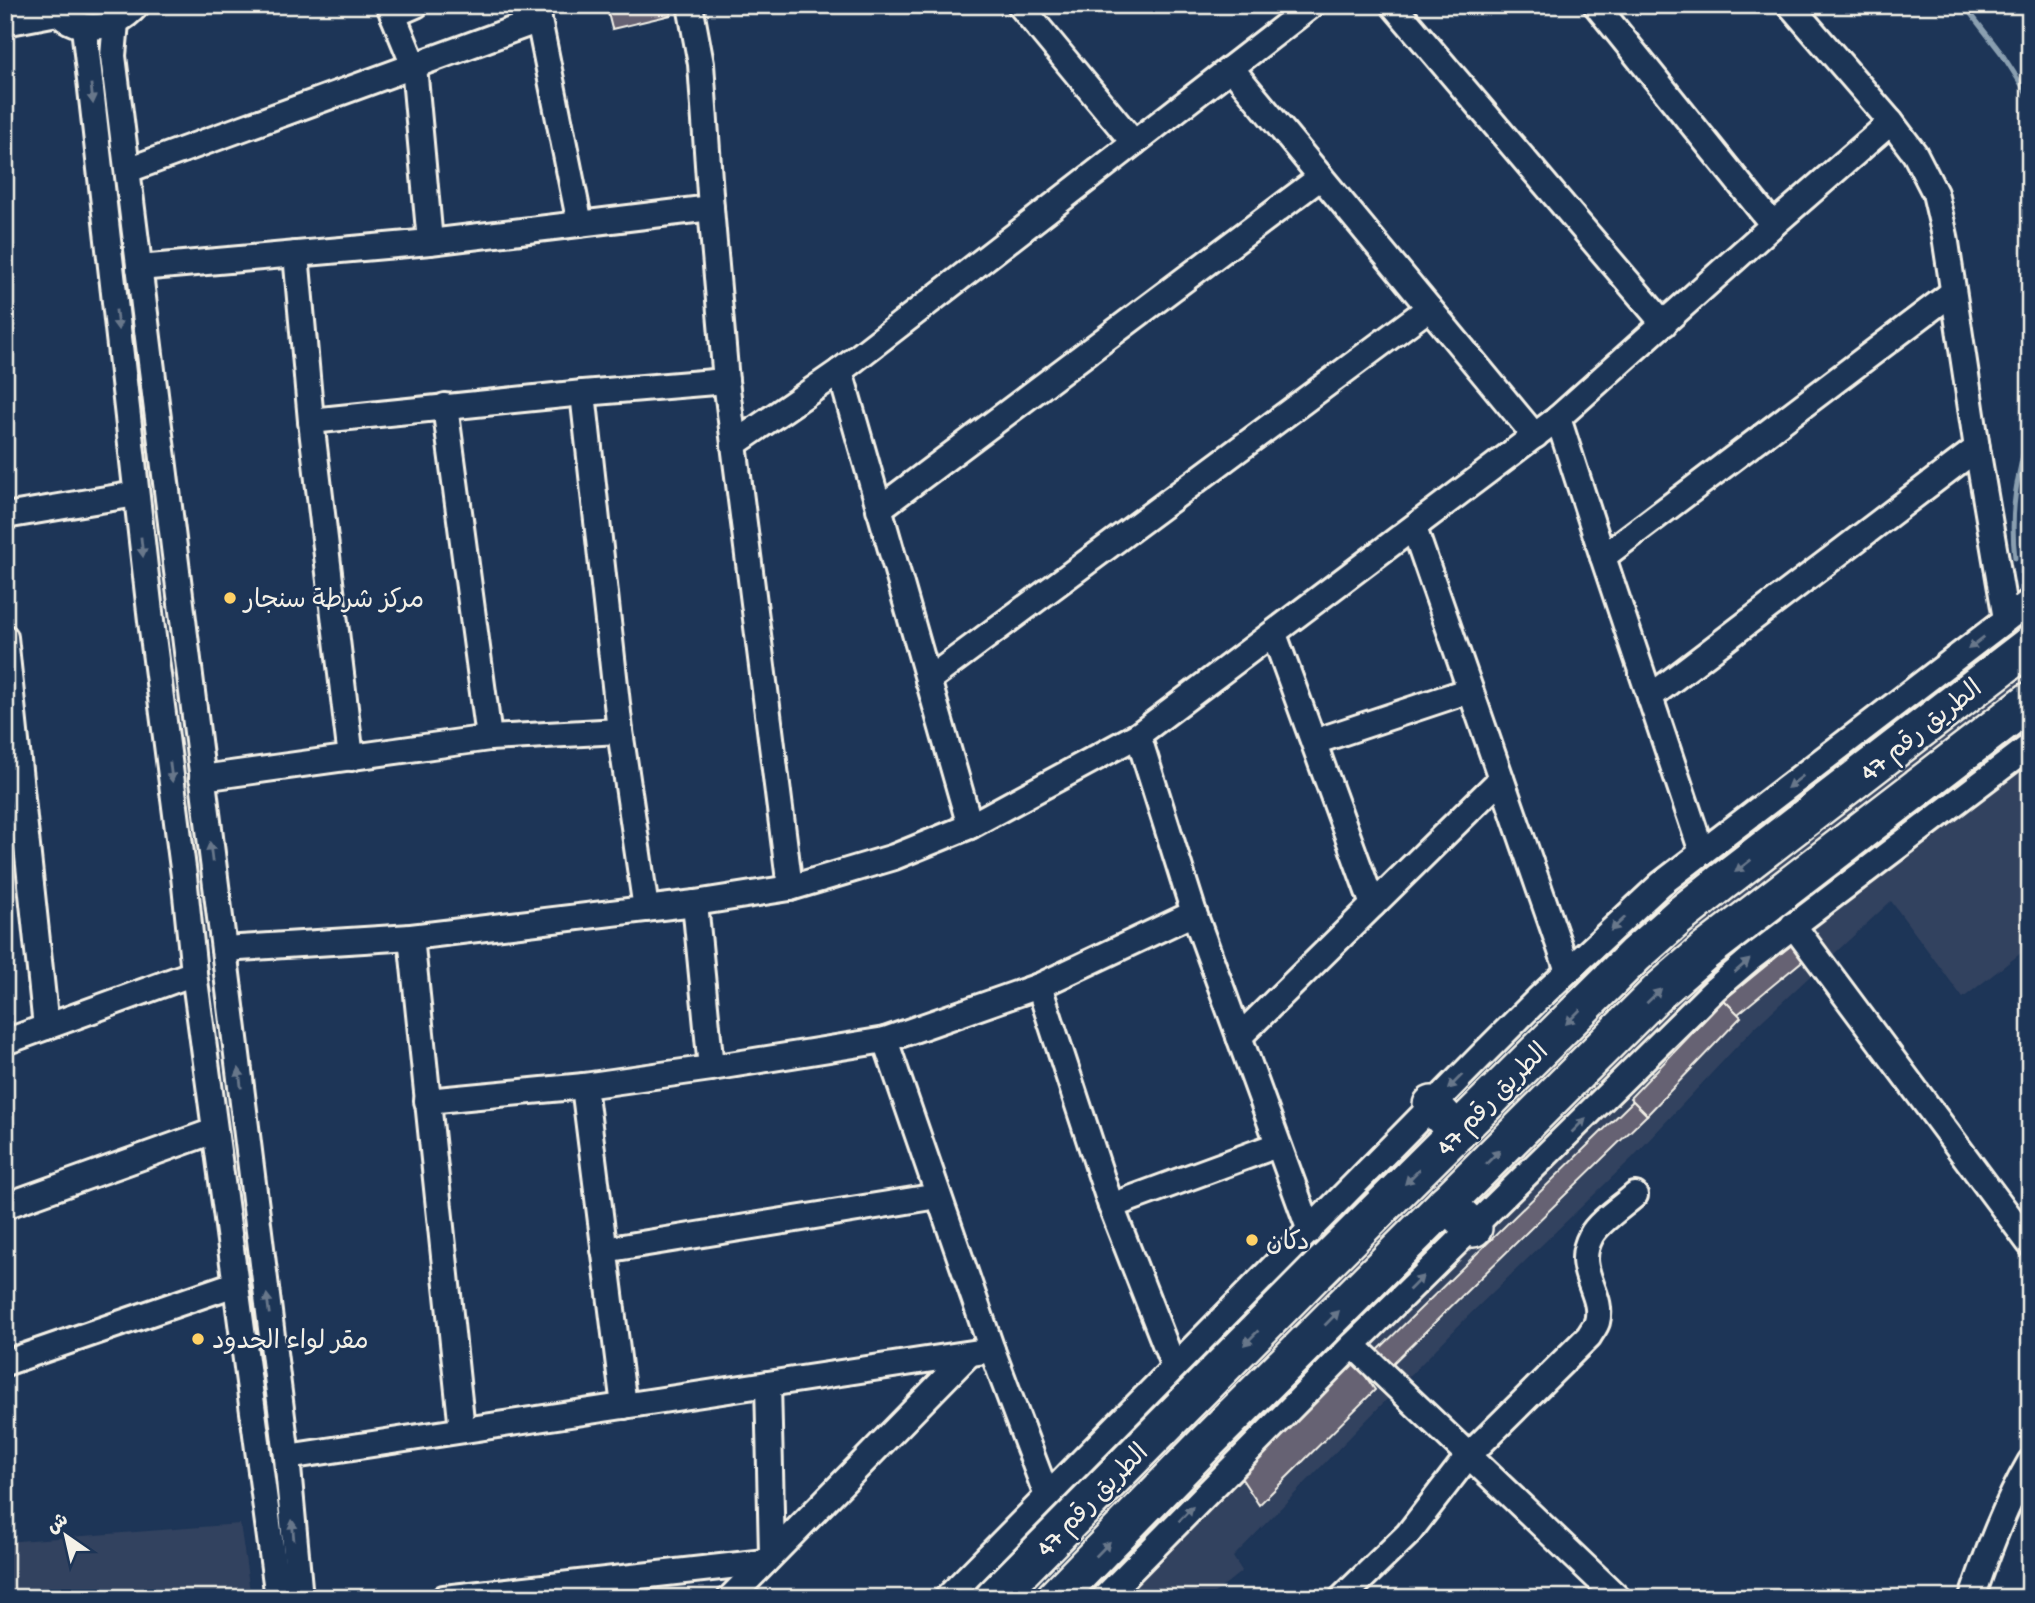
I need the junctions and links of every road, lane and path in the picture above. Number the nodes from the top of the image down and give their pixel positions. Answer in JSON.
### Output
{"nodes":[{"id":1,"x":137,"y":5,"type":"edge"},
{"id":2,"x":416,"y":5,"type":"edge"},
{"id":3,"x":690,"y":5,"type":"edge"},
{"id":4,"x":1020,"y":5,"type":"edge"},
{"id":5,"x":1312,"y":5,"type":"edge"},
{"id":6,"x":1393,"y":5,"type":"edge"},
{"id":7,"x":1596,"y":5,"type":"edge"},
{"id":8,"x":1790,"y":5,"type":"edge"},
{"id":9,"x":53,"y":9,"type":"edge"},
{"id":10,"x":391,"y":10,"type":"edge"},
{"id":11,"x":538,"y":13,"type":"edge"},
{"id":12,"x":116,"y":22,"type":"junction"},
{"id":13,"x":5,"y":23,"type":"edge"},
{"id":14,"x":84,"y":27,"type":"junction"},
{"id":15,"x":414,"y":66,"type":"junction"},
{"id":16,"x":1231,"y":68,"type":"junction"},
{"id":17,"x":1891,"y":122,"type":"junction"},
{"id":18,"x":1134,"y":143,"type":"junction"},
{"id":19,"x":128,"y":170,"type":"junction"},
{"id":20,"x":1321,"y":177,"type":"junction"},
{"id":21,"x":711,"y":208,"type":"junction"},
{"id":22,"x":580,"y":224,"type":"junction"},
{"id":23,"x":1773,"y":225,"type":"junction"},
{"id":24,"x":430,"y":242,"type":"junction"},
{"id":25,"x":296,"y":254,"type":"junction"},
{"id":26,"x":139,"y":268,"type":"junction"},
{"id":27,"x":1953,"y":292,"type":"junction"},
{"id":28,"x":1429,"y":308,"type":"junction"},
{"id":29,"x":1664,"y":324,"type":"junction"},
{"id":30,"x":840,"y":371,"type":"junction"},
{"id":31,"x":726,"y":381,"type":"junction"},
{"id":32,"x":583,"y":393,"type":"junction"},
{"id":33,"x":445,"y":406,"type":"junction"},
{"id":34,"x":1559,"y":418,"type":"junction"},
{"id":35,"x":311,"y":421,"type":"junction"},
{"id":36,"x":1535,"y":436,"type":"junction"},
{"id":37,"x":734,"y":444,"type":"junction"},
{"id":38,"x":1977,"y":448,"type":"junction"},
{"id":39,"x":136,"y":494,"type":"junction"},
{"id":40,"x":879,"y":509,"type":"junction"},
{"id":41,"x":5,"y":516,"type":"edge"},
{"id":42,"x":1415,"y":528,"type":"junction"},
{"id":43,"x":1603,"y":557,"type":"junction"},
{"id":44,"x":2030,"y":601,"type":"edge"},
{"id":45,"x":2018,"y":632,"type":"edge"},
{"id":46,"x":1274,"y":634,"type":"junction"},
{"id":47,"x":5,"y":637,"type":"edge"},
{"id":48,"x":928,"y":680,"type":"junction"},
{"id":49,"x":1470,"y":690,"type":"junction"},
{"id":50,"x":1650,"y":696,"type":"junction"},
{"id":51,"x":2030,"y":701,"type":"edge"},
{"id":52,"x":620,"y":731,"type":"junction"},
{"id":53,"x":1138,"y":734,"type":"junction"},
{"id":54,"x":489,"y":738,"type":"junction"},
{"id":55,"x":1314,"y":743,"type":"junction"},
{"id":56,"x":2030,"y":746,"type":"edge"},
{"id":57,"x":351,"y":758,"type":"junction"},
{"id":58,"x":1882,"y":759,"type":"junction"},
{"id":59,"x":202,"y":778,"type":"junction"},
{"id":60,"x":1501,"y":779,"type":"junction"},
{"id":61,"x":1909,"y":794,"type":"junction"},
{"id":62,"x":970,"y":825,"type":"junction"},
{"id":63,"x":1702,"y":852,"type":"junction"},
{"id":64,"x":790,"y":887,"type":"junction"},
{"id":65,"x":695,"y":903,"type":"junction"},
{"id":66,"x":1373,"y":905,"type":"junction"},
{"id":67,"x":646,"y":909,"type":"junction"},
{"id":68,"x":1194,"y":913,"type":"junction"},
{"id":69,"x":1793,"y":925,"type":"junction"},
{"id":70,"x":411,"y":937,"type":"junction"},
{"id":71,"x":223,"y":949,"type":"junction"},
{"id":72,"x":1568,"y":971,"type":"junction"},
{"id":73,"x":194,"y":973,"type":"junction"},
{"id":74,"x":1039,"y":986,"type":"junction"},
{"id":75,"x":46,"y":1027,"type":"junction"},
{"id":76,"x":1239,"y":1037,"type":"junction"},
{"id":77,"x":885,"y":1040,"type":"junction"},
{"id":78,"x":5,"y":1042,"type":"edge"},
{"id":79,"x":711,"y":1068,"type":"junction"},
{"id":80,"x":584,"y":1086,"type":"junction"},
{"id":81,"x":428,"y":1101,"type":"junction"},
{"id":82,"x":1432,"y":1105,"type":"junction"},
{"id":83,"x":214,"y":1132,"type":"junction"},
{"id":84,"x":1457,"y":1132,"type":"junction"},
{"id":85,"x":1278,"y":1145,"type":"junction"},
{"id":86,"x":1635,"y":1195,"type":"dead end"},
{"id":87,"x":938,"y":1196,"type":"junction"},
{"id":88,"x":1446,"y":1203,"type":"junction"},
{"id":89,"x":5,"y":1206,"type":"edge"},
{"id":90,"x":1111,"y":1206,"type":"junction"},
{"id":91,"x":1473,"y":1228,"type":"junction"},
{"id":92,"x":1310,"y":1231,"type":"junction"},
{"id":93,"x":2030,"y":1244,"type":"edge"},
{"id":94,"x":604,"y":1250,"type":"junction"},
{"id":95,"x":235,"y":1284,"type":"junction"},
{"id":96,"x":1353,"y":1345,"type":"junction"},
{"id":97,"x":981,"y":1352,"type":"junction"},
{"id":98,"x":5,"y":1363,"type":"edge"},
{"id":99,"x":1174,"y":1367,"type":"junction"},
{"id":100,"x":768,"y":1384,"type":"junction"},
{"id":101,"x":624,"y":1406,"type":"junction"},
{"id":102,"x":462,"y":1430,"type":"junction"},
{"id":103,"x":1468,"y":1456,"type":"junction"},
{"id":104,"x":287,"y":1457,"type":"junction"},
{"id":105,"x":2030,"y":1462,"type":"edge"},
{"id":106,"x":1046,"y":1496,"type":"junction"},
{"id":107,"x":769,"y":1558,"type":"junction"},
{"id":108,"x":1110,"y":1595,"type":"edge"},
{"id":109,"x":1616,"y":1597,"type":"edge"},
{"id":110,"x":278,"y":1598,"type":"edge"},
{"id":111,"x":300,"y":1598,"type":"edge"},
{"id":112,"x":446,"y":1598,"type":"edge"},
{"id":113,"x":730,"y":1598,"type":"edge"},
{"id":114,"x":947,"y":1598,"type":"edge"},
{"id":115,"x":994,"y":1598,"type":"edge"},
{"id":116,"x":1055,"y":1598,"type":"edge"},
{"id":117,"x":1342,"y":1598,"type":"edge"},
{"id":118,"x":1972,"y":1598,"type":"edge"}],
"edges":[{"from":1,"to":12,"type":"street"},
{"from":2,"to":10,"type":"street"},
{"from":3,"to":21,"type":"street"},
{"from":4,"to":18,"type":"street"},
{"from":5,"to":16,"type":"street"},
{"from":6,"to":29,"type":"street"},
{"from":7,"to":23,"type":"street"},
{"from":8,"to":17,"type":"street"},
{"from":9,"to":13,"type":"street"},
{"from":9,"to":14,"type":"street"},
{"from":10,"to":15,"type":"street"},
{"from":11,"to":15,"type":"street"},
{"from":11,"to":22,"type":"street"},
{"from":12,"to":14,"type":"street"},
{"from":12,"to":19,"type":"street"},
{"from":14,"to":39,"type":"street","one_way":true},
{"from":15,"to":19,"type":"street"},
{"from":15,"to":24,"type":"street"},
{"from":16,"to":18,"type":"street"},
{"from":16,"to":20,"type":"street"},
{"from":17,"to":23,"type":"street"},
{"from":17,"to":27,"type":"street"},
{"from":18,"to":30,"type":"street"},
{"from":19,"to":26,"type":"street"},
{"from":20,"to":28,"type":"street"},
{"from":20,"to":40,"type":"street"},
{"from":21,"to":22,"type":"street"},
{"from":21,"to":31,"type":"street"},
{"from":22,"to":24,"type":"street"},
{"from":23,"to":29,"type":"street"},
{"from":24,"to":25,"type":"street"},
{"from":25,"to":26,"type":"street"},
{"from":25,"to":35,"type":"street"},
{"from":26,"to":59,"type":"street"},
{"from":27,"to":38,"type":"street"},
{"from":27,"to":43,"type":"street"},
{"from":28,"to":36,"type":"street"},
{"from":28,"to":48,"type":"street"},
{"from":29,"to":34,"type":"street"},
{"from":30,"to":37,"type":"street"},
{"from":30,"to":40,"type":"street"},
{"from":31,"to":32,"type":"street"},
{"from":31,"to":37,"type":"street"},
{"from":32,"to":33,"type":"street"},
{"from":32,"to":52,"type":"street"},
{"from":33,"to":35,"type":"street"},
{"from":33,"to":54,"type":"street"},
{"from":34,"to":36,"type":"street"},
{"from":34,"to":43,"type":"street"},
{"from":35,"to":57,"type":"street"},
{"from":36,"to":42,"type":"street"},
{"from":37,"to":64,"type":"street"},
{"from":38,"to":45,"type":"street"},
{"from":38,"to":50,"type":"street"},
{"from":39,"to":41,"type":"street"},
{"from":39,"to":73,"type":"street","one_way":true},
{"from":40,"to":48,"type":"street"},
{"from":42,"to":46,"type":"street"},
{"from":42,"to":49,"type":"street"},
{"from":43,"to":50,"type":"street"},
{"from":44,"to":45,"type":"street"},
{"from":45,"to":58,"type":"highway","name":"الطريق رقم 47"},
{"from":45,"to":63,"type":"street","one_way":true},
{"from":46,"to":53,"type":"street"},
{"from":46,"to":55,"type":"street"},
{"from":47,"to":75,"type":"street"},
{"from":48,"to":62,"type":"street"},
{"from":49,"to":55,"type":"street"},
{"from":49,"to":60,"type":"street"},
{"from":50,"to":63,"type":"street"},
{"from":51,"to":61,"type":"highway","name":"الطريق رقم 47"},
{"from":52,"to":54,"type":"street"},
{"from":52,"to":67,"type":"street"},
{"from":53,"to":62,"type":"street"},
{"from":53,"to":68,"type":"street"},
{"from":54,"to":57,"type":"street"},
{"from":55,"to":66,"type":"street"},
{"from":56,"to":69,"type":"street"},
{"from":57,"to":59,"type":"street"},
{"from":58,"to":61,"type":"highway"},
{"from":58,"to":84,"type":"highway","name":"الطريق رقم 47","one_way":true},
{"from":71,"to":59,"type":"street","one_way":true},
{"from":60,"to":66,"type":"street"},
{"from":60,"to":72,"type":"street"},
{"from":88,"to":61,"type":"highway","name":"الطريق رقم 47","one_way":true},
{"from":62,"to":64,"type":"street"},
{"from":63,"to":72,"type":"street","one_way":true},
{"from":64,"to":65,"type":"street"},
{"from":65,"to":67,"type":"street"},
{"from":65,"to":79,"type":"street"},
{"from":66,"to":76,"type":"street"},
{"from":67,"to":70,"type":"street"},
{"from":68,"to":74,"type":"street"},
{"from":68,"to":76,"type":"street"},
{"from":91,"to":69,"type":"street","one_way":true},
{"from":69,"to":93,"type":"street"},
{"from":70,"to":71,"type":"street"},
{"from":70,"to":81,"type":"street"},
{"from":104,"to":71,"type":"street","one_way":true},
{"from":72,"to":82,"type":"street","one_way":true},
{"from":73,"to":75,"type":"street"},
{"from":73,"to":83,"type":"street"},
{"from":74,"to":77,"type":"street"},
{"from":74,"to":90,"type":"street"},
{"from":75,"to":78,"type":"street"},
{"from":76,"to":85,"type":"street"},
{"from":77,"to":79,"type":"street"},
{"from":77,"to":87,"type":"street"},
{"from":79,"to":80,"type":"street"},
{"from":80,"to":81,"type":"street"},
{"from":80,"to":94,"type":"street"},
{"from":81,"to":102,"type":"street"},
{"from":82,"to":84,"type":"highway"},
{"from":82,"to":92,"type":"street"},
{"from":83,"to":89,"type":"street"},
{"from":83,"to":95,"type":"street"},
{"from":84,"to":115,"type":"highway","name":"الطريق رقم 47","one_way":true},
{"from":85,"to":90,"type":"street"},
{"from":85,"to":92,"type":"street"},
{"from":86,"to":103,"type":"street"},
{"from":87,"to":94,"type":"street"},
{"from":87,"to":97,"type":"street"},
{"from":88,"to":91,"type":"highway"},
{"from":116,"to":88,"type":"highway","name":"الطريق رقم 47","one_way":true},
{"from":90,"to":99,"type":"street"},
{"from":96,"to":91,"type":"street","one_way":true},
{"from":92,"to":99,"type":"street"},
{"from":94,"to":101,"type":"street"},
{"from":95,"to":98,"type":"street"},
{"from":95,"to":110,"type":"street"},
{"from":96,"to":103,"type":"street"},
{"from":108,"to":96,"type":"street","one_way":true},
{"from":97,"to":100,"type":"street"},
{"from":97,"to":106,"type":"street"},
{"from":97,"to":107,"type":"street"},
{"from":99,"to":106,"type":"street"},
{"from":100,"to":101,"type":"street"},
{"from":100,"to":107,"type":"street"},
{"from":101,"to":102,"type":"street"},
{"from":102,"to":104,"type":"street"},
{"from":103,"to":109,"type":"street"},
{"from":103,"to":117,"type":"street"},
{"from":111,"to":104,"type":"street","one_way":true},
{"from":105,"to":118,"type":"street"},
{"from":106,"to":114,"type":"street"},
{"from":107,"to":112,"type":"street"},
{"from":107,"to":113,"type":"street"}]}
